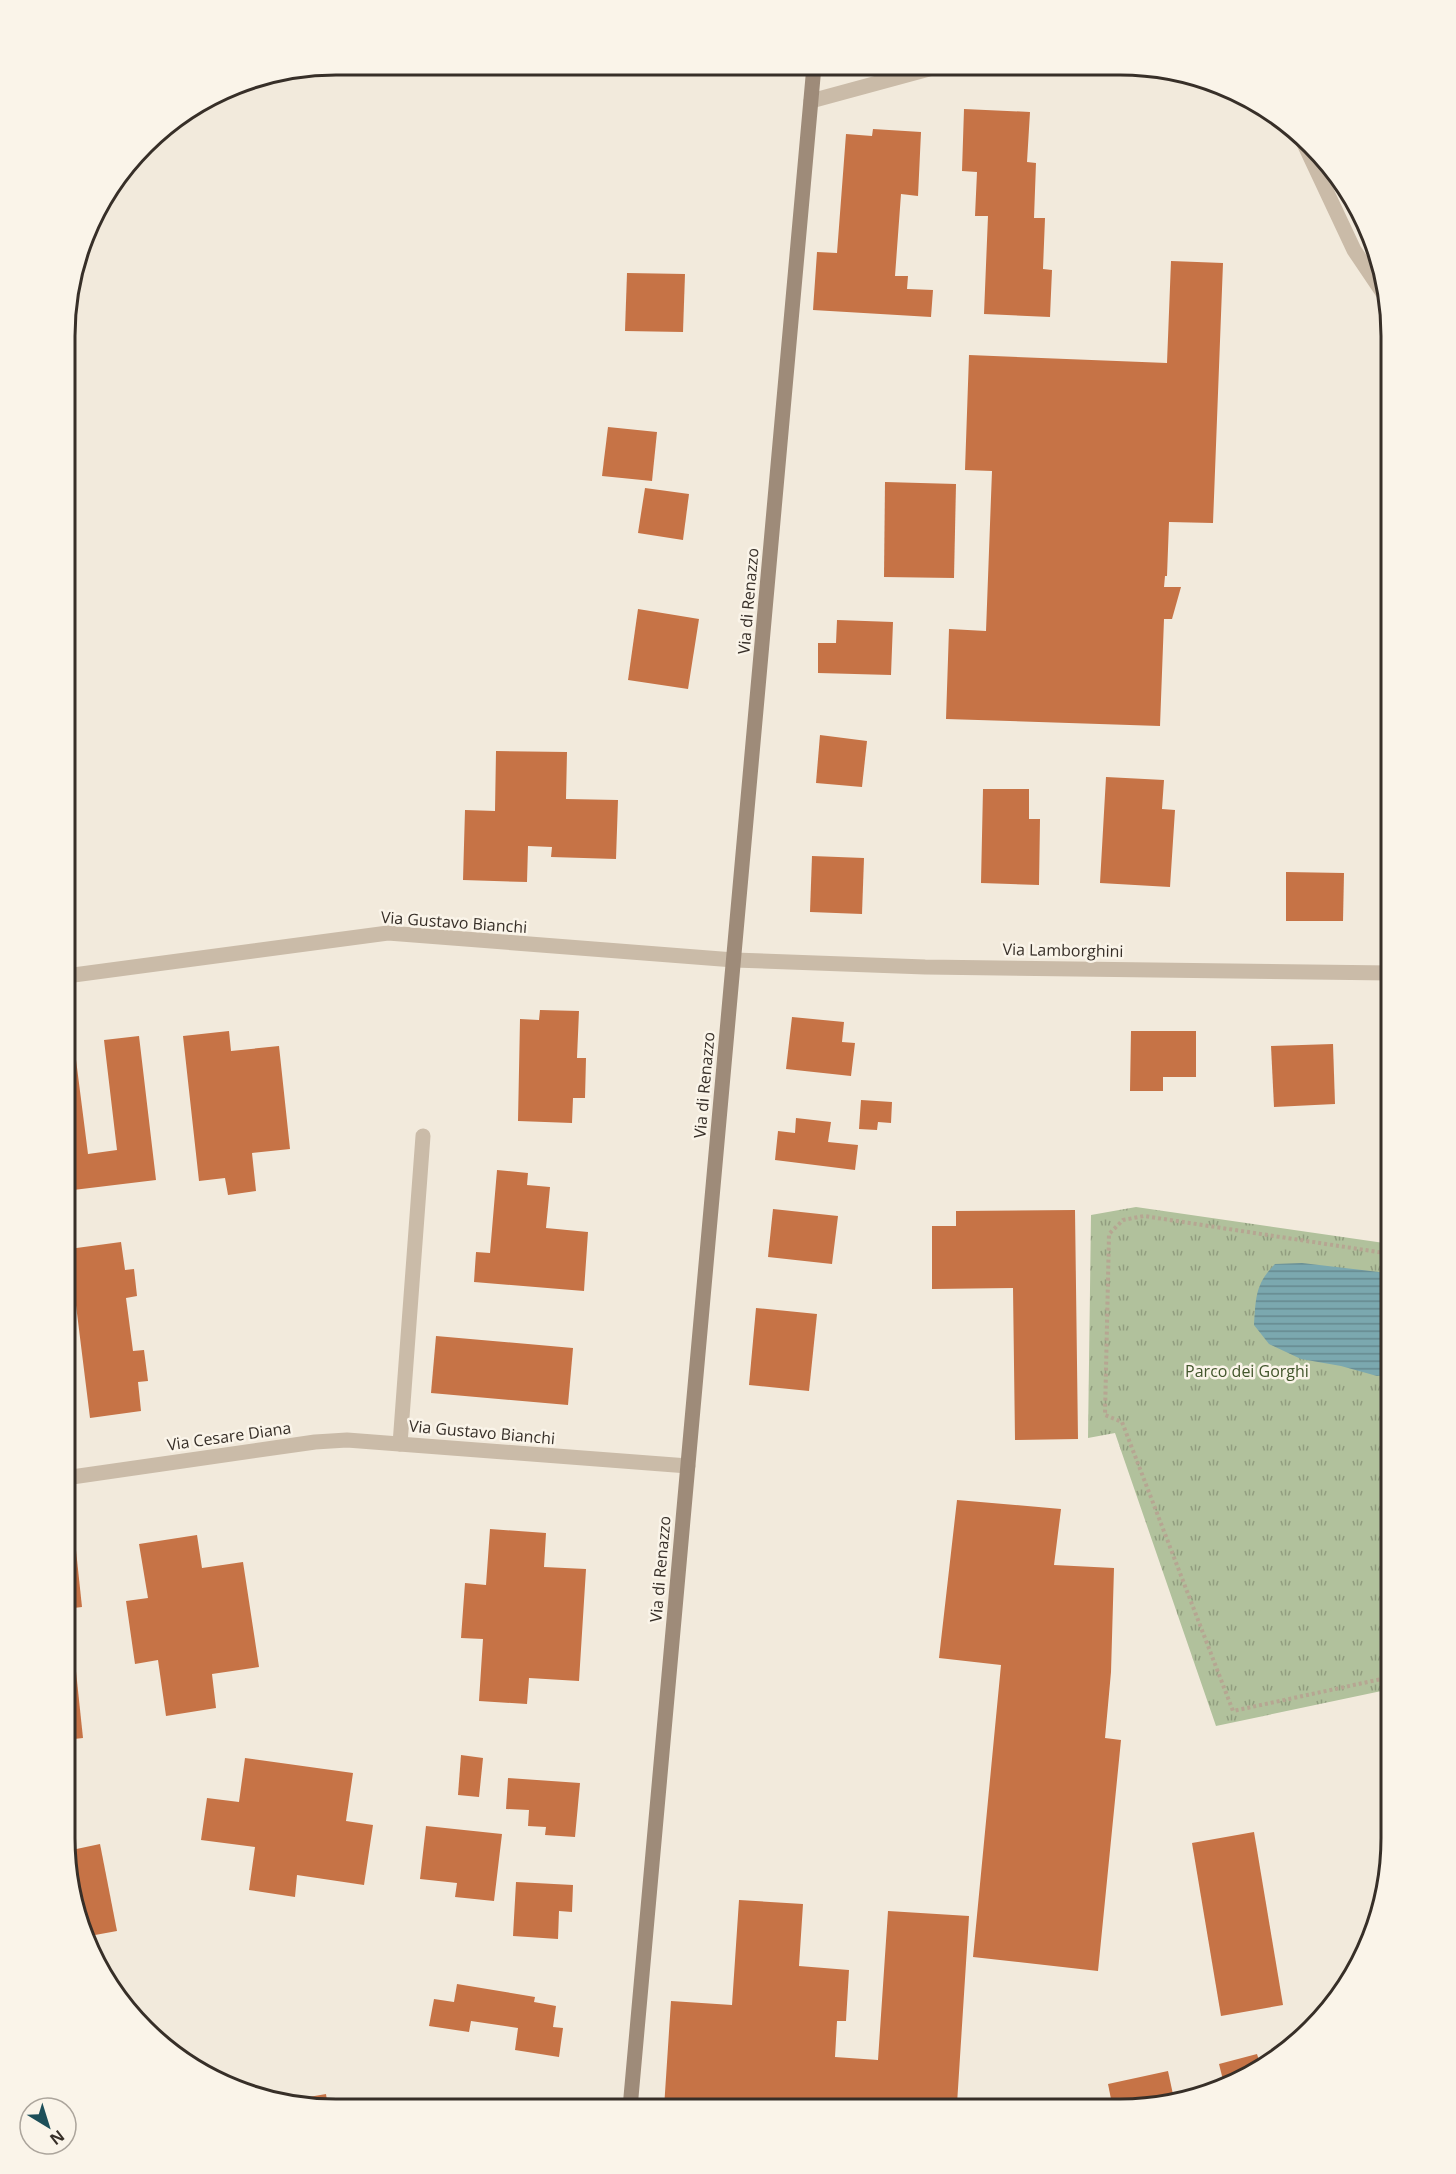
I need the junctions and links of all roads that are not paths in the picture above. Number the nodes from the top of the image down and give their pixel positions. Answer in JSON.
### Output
{"nodes":[{"id":1,"x":813,"y":75,"type":"edge"},
{"id":2,"x":907,"y":75,"type":"edge"},
{"id":3,"x":811,"y":101,"type":"junction"},
{"id":4,"x":1312,"y":160,"type":"edge"},
{"id":5,"x":1375,"y":281,"type":"edge"},
{"id":6,"x":734,"y":960,"type":"junction"},
{"id":7,"x":1381,"y":973,"type":"edge"},
{"id":8,"x":75,"y":975,"type":"edge"},
{"id":9,"x":423,"y":1136,"type":"dead end"},
{"id":10,"x":400,"y":1444,"type":"junction"},
{"id":11,"x":688,"y":1466,"type":"junction"},
{"id":12,"x":75,"y":1477,"type":"edge"},
{"id":13,"x":631,"y":2099,"type":"edge"}],
"edges":[{"from":1,"to":3,"type":"street","name":"Via di Renazzo"},
{"from":2,"to":3,"type":"street"},
{"from":3,"to":6,"type":"street","name":"Via di Renazzo"},
{"from":4,"to":5,"type":"street"},
{"from":6,"to":7,"type":"street","name":"Via Lamborghini"},
{"from":6,"to":8,"type":"street","name":"Via Gustavo Bianchi"},
{"from":6,"to":11,"type":"street","name":"Via di Renazzo"},
{"from":9,"to":10,"type":"street","name":"Via Gustavo Bianchi"},
{"from":10,"to":11,"type":"street","name":"Via Gustavo Bianchi"},
{"from":10,"to":12,"type":"street","name":"Via Cesare Diana"},
{"from":11,"to":13,"type":"street","name":"Via di Renazzo"}]}
